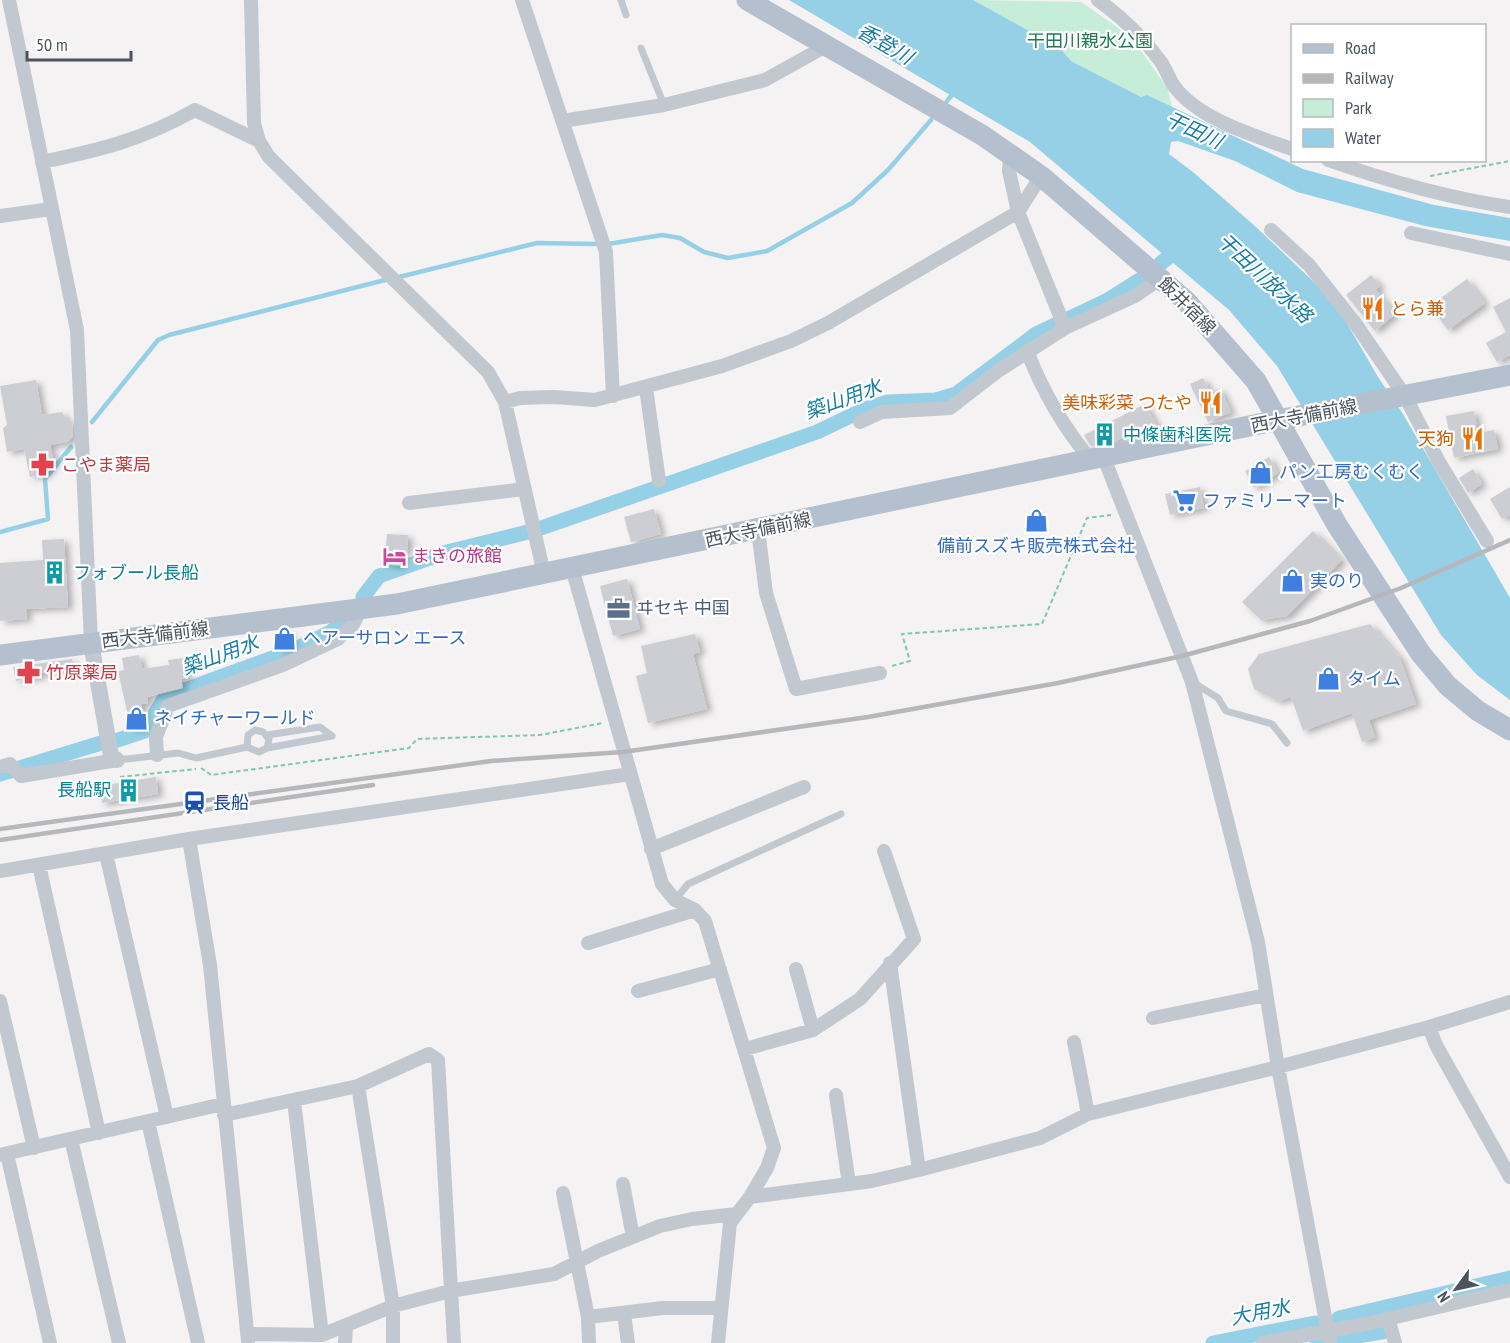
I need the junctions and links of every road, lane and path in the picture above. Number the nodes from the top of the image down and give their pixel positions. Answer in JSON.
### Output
{"nodes":[{"id":1,"x":9,"y":0,"type":"edge"},
{"id":2,"x":251,"y":0,"type":"edge"},
{"id":3,"x":522,"y":0,"type":"edge"},
{"id":4,"x":621,"y":0,"type":"edge"},
{"id":5,"x":747,"y":0,"type":"edge"},
{"id":6,"x":1098,"y":0,"type":"edge"},
{"id":7,"x":626,"y":15,"type":"dead end"},
{"id":8,"x":826,"y":46,"type":"junction"},
{"id":9,"x":641,"y":48,"type":"dead end"},
{"id":10,"x":664,"y":105,"type":"junction"},
{"id":11,"x":561,"y":121,"type":"junction"},
{"id":12,"x":259,"y":141,"type":"junction"},
{"id":13,"x":1291,"y":148,"type":"edge"},
{"id":14,"x":1010,"y":155,"type":"junction"},
{"id":15,"x":1510,"y":161,"type":"edge"},
{"id":16,"x":42,"y":162,"type":"junction"},
{"id":17,"x":1334,"y":162,"type":"edge"},
{"id":18,"x":1041,"y":176,"type":"junction"},
{"id":19,"x":1418,"y":189,"type":"junction"},
{"id":20,"x":1510,"y":207,"type":"edge"},
{"id":21,"x":51,"y":209,"type":"junction"},
{"id":22,"x":1018,"y":212,"type":"junction"},
{"id":23,"x":0,"y":216,"type":"edge"},
{"id":24,"x":1271,"y":230,"type":"dead end"},
{"id":25,"x":1411,"y":233,"type":"dead end"},
{"id":26,"x":1510,"y":254,"type":"edge"},
{"id":27,"x":1160,"y":279,"type":"junction"},
{"id":28,"x":1063,"y":322,"type":"junction"},
{"id":29,"x":1028,"y":351,"type":"junction"},
{"id":30,"x":1510,"y":375,"type":"edge"},
{"id":31,"x":646,"y":388,"type":"junction"},
{"id":32,"x":612,"y":396,"type":"junction"},
{"id":33,"x":1402,"y":397,"type":"junction"},
{"id":34,"x":505,"y":402,"type":"junction"},
{"id":35,"x":1288,"y":418,"type":"junction"},
{"id":36,"x":860,"y":422,"type":"dead end"},
{"id":37,"x":1097,"y":459,"type":"junction"},
{"id":38,"x":659,"y":481,"type":"dead end"},
{"id":39,"x":524,"y":489,"type":"junction"},
{"id":40,"x":409,"y":503,"type":"dead end"},
{"id":41,"x":1126,"y":513,"type":"junction"},
{"id":42,"x":758,"y":530,"type":"junction"},
{"id":43,"x":1487,"y":541,"type":"dead end"},
{"id":44,"x":572,"y":568,"type":"junction"},
{"id":45,"x":544,"y":574,"type":"junction"},
{"id":46,"x":361,"y":608,"type":"junction"},
{"id":47,"x":91,"y":643,"type":"junction"},
{"id":48,"x":0,"y":655,"type":"edge"},
{"id":49,"x":880,"y":673,"type":"joint"},
{"id":50,"x":1192,"y":682,"type":"junction"},
{"id":51,"x":614,"y":720,"type":"junction"},
{"id":52,"x":1510,"y":730,"type":"edge"},
{"id":53,"x":267,"y":735,"type":"junction"},
{"id":54,"x":1287,"y":743,"type":"dead end"},
{"id":55,"x":248,"y":747,"type":"junction"},
{"id":56,"x":267,"y":748,"type":"junction"},
{"id":57,"x":157,"y":755,"type":"junction"},
{"id":58,"x":117,"y":760,"type":"junction"},
{"id":59,"x":5,"y":766,"type":"edge"},
{"id":60,"x":630,"y":774,"type":"junction"},
{"id":61,"x":120,"y":777,"type":"dead end"},
{"id":62,"x":804,"y":787,"type":"dead end"},
{"id":63,"x":841,"y":814,"type":"dead end"},
{"id":64,"x":189,"y":839,"type":"junction"},
{"id":65,"x":651,"y":849,"type":"junction"},
{"id":66,"x":884,"y":851,"type":"dead end"},
{"id":67,"x":106,"y":854,"type":"junction"},
{"id":68,"x":39,"y":865,"type":"junction"},
{"id":69,"x":0,"y":871,"type":"edge"},
{"id":70,"x":675,"y":900,"type":"junction"},
{"id":71,"x":695,"y":910,"type":"junction"},
{"id":72,"x":588,"y":943,"type":"dead end"},
{"id":73,"x":890,"y":963,"type":"junction"},
{"id":74,"x":720,"y":969,"type":"junction"},
{"id":75,"x":796,"y":969,"type":"dead end"},
{"id":76,"x":638,"y":991,"type":"dead end"},
{"id":77,"x":1266,"y":995,"type":"junction"},
{"id":78,"x":0,"y":1001,"type":"edge"},
{"id":79,"x":1510,"y":1002,"type":"edge"},
{"id":80,"x":1153,"y":1018,"type":"dead end"},
{"id":81,"x":1429,"y":1027,"type":"junction"},
{"id":82,"x":813,"y":1030,"type":"junction"},
{"id":83,"x":1074,"y":1042,"type":"dead end"},
{"id":84,"x":745,"y":1049,"type":"junction"},
{"id":85,"x":1278,"y":1067,"type":"junction"},
{"id":86,"x":358,"y":1086,"type":"junction"},
{"id":87,"x":836,"y":1095,"type":"dead end"},
{"id":88,"x":294,"y":1101,"type":"junction"},
{"id":89,"x":224,"y":1109,"type":"junction"},
{"id":90,"x":1088,"y":1114,"type":"junction"},
{"id":91,"x":167,"y":1117,"type":"junction"},
{"id":92,"x":148,"y":1121,"type":"junction"},
{"id":93,"x":99,"y":1133,"type":"junction"},
{"id":94,"x":71,"y":1139,"type":"junction"},
{"id":95,"x":34,"y":1148,"type":"junction"},
{"id":96,"x":4,"y":1154,"type":"edge"},
{"id":97,"x":919,"y":1170,"type":"junction"},
{"id":98,"x":1510,"y":1177,"type":"edge"},
{"id":99,"x":623,"y":1184,"type":"dead end"},
{"id":100,"x":849,"y":1184,"type":"junction"},
{"id":101,"x":563,"y":1193,"type":"dead end"},
{"id":102,"x":750,"y":1197,"type":"junction"},
{"id":103,"x":737,"y":1214,"type":"junction"},
{"id":104,"x":633,"y":1237,"type":"junction"},
{"id":105,"x":578,"y":1263,"type":"junction"},
{"id":106,"x":1510,"y":1290,"type":"edge"},
{"id":107,"x":450,"y":1291,"type":"junction"},
{"id":108,"x":393,"y":1306,"type":"junction"},
{"id":109,"x":720,"y":1308,"type":"junction"},
{"id":110,"x":624,"y":1314,"type":"junction"},
{"id":111,"x":588,"y":1317,"type":"junction"},
{"id":112,"x":1388,"y":1318,"type":"junction"},
{"id":113,"x":346,"y":1326,"type":"junction"},
{"id":114,"x":322,"y":1335,"type":"junction"},
{"id":115,"x":1329,"y":1337,"type":"edge"},
{"id":116,"x":248,"y":1339,"type":"edge"},
{"id":117,"x":50,"y":1343,"type":"edge"},
{"id":118,"x":119,"y":1343,"type":"edge"},
{"id":119,"x":198,"y":1343,"type":"edge"},
{"id":120,"x":345,"y":1343,"type":"edge"},
{"id":121,"x":393,"y":1343,"type":"edge"},
{"id":122,"x":454,"y":1343,"type":"edge"},
{"id":123,"x":589,"y":1343,"type":"edge"},
{"id":124,"x":628,"y":1343,"type":"edge"},
{"id":125,"x":718,"y":1343,"type":"edge"},
{"id":126,"x":1263,"y":1343,"type":"edge"},
{"id":127,"x":1395,"y":1343,"type":"edge"}],
"edges":[{"from":1,"to":16,"type":"street"},
{"from":2,"to":12,"type":"street"},
{"from":3,"to":11,"type":"street"},
{"from":4,"to":7,"type":"lane"},
{"from":5,"to":8,"type":"main road","name":"飯井宿線"},
{"from":6,"to":13,"type":"street"},
{"from":8,"to":10,"type":"street"},
{"from":8,"to":14,"type":"main road","name":"飯井宿線"},
{"from":9,"to":10,"type":"lane"},
{"from":10,"to":11,"type":"street"},
{"from":11,"to":32,"type":"street"},
{"from":12,"to":16,"type":"street"},
{"from":12,"to":34,"type":"street"},
{"from":14,"to":18,"type":"main road","name":"飯井宿線"},
{"from":14,"to":22,"type":"street"},
{"from":15,"to":19,"type":"path"},
{"from":16,"to":21,"type":"street"},
{"from":17,"to":19,"type":"street"},
{"from":18,"to":22,"type":"street"},
{"from":18,"to":27,"type":"main road","name":"飯井宿線"},
{"from":19,"to":20,"type":"street"},
{"from":21,"to":23,"type":"street"},
{"from":21,"to":47,"type":"street"},
{"from":22,"to":28,"type":"street"},
{"from":22,"to":31,"type":"street"},
{"from":24,"to":33,"type":"street"},
{"from":25,"to":26,"type":"street"},
{"from":27,"to":28,"type":"street"},
{"from":27,"to":35,"type":"main road","name":"飯井宿線"},
{"from":28,"to":29,"type":"street"},
{"from":29,"to":36,"type":"street"},
{"from":29,"to":37,"type":"street"},
{"from":30,"to":33,"type":"main road","name":"西大寺備前線"},
{"from":31,"to":32,"type":"street"},
{"from":31,"to":38,"type":"street"},
{"from":32,"to":34,"type":"street"},
{"from":33,"to":35,"type":"main road","name":"西大寺備前線"},
{"from":33,"to":43,"type":"street"},
{"from":34,"to":39,"type":"street"},
{"from":35,"to":37,"type":"main road","name":"西大寺備前線"},
{"from":35,"to":52,"type":"main road","name":"飯井宿線"},
{"from":37,"to":41,"type":"street"},
{"from":37,"to":42,"type":"main road","name":"西大寺備前線"},
{"from":39,"to":40,"type":"street"},
{"from":39,"to":45,"type":"street"},
{"from":41,"to":49,"type":"path"},
{"from":41,"to":50,"type":"street"},
{"from":42,"to":44,"type":"main road","name":"西大寺備前線"},
{"from":42,"to":49,"type":"street"},
{"from":44,"to":45,"type":"main road","name":"西大寺備前線"},
{"from":44,"to":51,"type":"street"},
{"from":45,"to":46,"type":"main road","name":"西大寺備前線"},
{"from":46,"to":47,"type":"main road","name":"西大寺備前線"},
{"from":46,"to":57,"type":"street"},
{"from":47,"to":48,"type":"main road","name":"西大寺備前線"},
{"from":47,"to":58,"type":"street"},
{"from":50,"to":54,"type":"lane"},
{"from":50,"to":77,"type":"street"},
{"from":51,"to":60,"type":"street"},
{"from":51,"to":61,"type":"path"},
{"from":53,"to":55,"type":"lane"},
{"from":53,"to":56,"type":"lane"},
{"from":53,"to":56,"type":"lane"},
{"from":55,"to":56,"type":"lane"},
{"from":55,"to":57,"type":"lane"},
{"from":57,"to":58,"type":"lane"},
{"from":58,"to":59,"type":"street"},
{"from":60,"to":64,"type":"street"},
{"from":60,"to":65,"type":"street"},
{"from":62,"to":65,"type":"street"},
{"from":63,"to":70,"type":"lane"},
{"from":64,"to":67,"type":"street"},
{"from":64,"to":89,"type":"street"},
{"from":65,"to":70,"type":"street"},
{"from":66,"to":73,"type":"street"},
{"from":67,"to":68,"type":"street"},
{"from":67,"to":91,"type":"street"},
{"from":68,"to":69,"type":"street"},
{"from":68,"to":93,"type":"street"},
{"from":70,"to":71,"type":"street"},
{"from":71,"to":72,"type":"street"},
{"from":71,"to":74,"type":"street"},
{"from":73,"to":82,"type":"street"},
{"from":73,"to":97,"type":"street"},
{"from":74,"to":76,"type":"street"},
{"from":74,"to":84,"type":"street"},
{"from":75,"to":82,"type":"street"},
{"from":77,"to":80,"type":"street"},
{"from":77,"to":85,"type":"street"},
{"from":78,"to":95,"type":"street"},
{"from":79,"to":81,"type":"street"},
{"from":81,"to":85,"type":"street"},
{"from":81,"to":98,"type":"street"},
{"from":82,"to":84,"type":"street"},
{"from":83,"to":90,"type":"street"},
{"from":84,"to":102,"type":"street"},
{"from":85,"to":90,"type":"street"},
{"from":85,"to":115,"type":"street"},
{"from":86,"to":88,"type":"street"},
{"from":86,"to":107,"type":"street"},
{"from":86,"to":108,"type":"street"},
{"from":87,"to":100,"type":"street"},
{"from":88,"to":89,"type":"street"},
{"from":88,"to":114,"type":"street"},
{"from":89,"to":91,"type":"street"},
{"from":89,"to":116,"type":"street"},
{"from":90,"to":97,"type":"street"},
{"from":91,"to":92,"type":"street"},
{"from":92,"to":93,"type":"street"},
{"from":92,"to":119,"type":"street"},
{"from":93,"to":94,"type":"street"},
{"from":94,"to":95,"type":"street"},
{"from":94,"to":118,"type":"street"},
{"from":95,"to":96,"type":"street"},
{"from":96,"to":117,"type":"street"},
{"from":97,"to":100,"type":"street"},
{"from":99,"to":104,"type":"street"},
{"from":100,"to":102,"type":"street"},
{"from":101,"to":105,"type":"street"},
{"from":102,"to":103,"type":"street"},
{"from":103,"to":104,"type":"street"},
{"from":103,"to":109,"type":"street"},
{"from":104,"to":105,"type":"street"},
{"from":105,"to":107,"type":"street"},
{"from":105,"to":111,"type":"street"},
{"from":106,"to":112,"type":"street"},
{"from":107,"to":108,"type":"street"},
{"from":107,"to":122,"type":"street"},
{"from":108,"to":113,"type":"street"},
{"from":108,"to":121,"type":"street"},
{"from":109,"to":110,"type":"street"},
{"from":109,"to":125,"type":"street"},
{"from":110,"to":111,"type":"street"},
{"from":110,"to":124,"type":"street"},
{"from":111,"to":123,"type":"street"},
{"from":112,"to":115,"type":"street"},
{"from":112,"to":127,"type":"street"},
{"from":113,"to":114,"type":"street"},
{"from":113,"to":120,"type":"street"},
{"from":114,"to":116,"type":"street"},
{"from":115,"to":126,"type":"street"}]}
